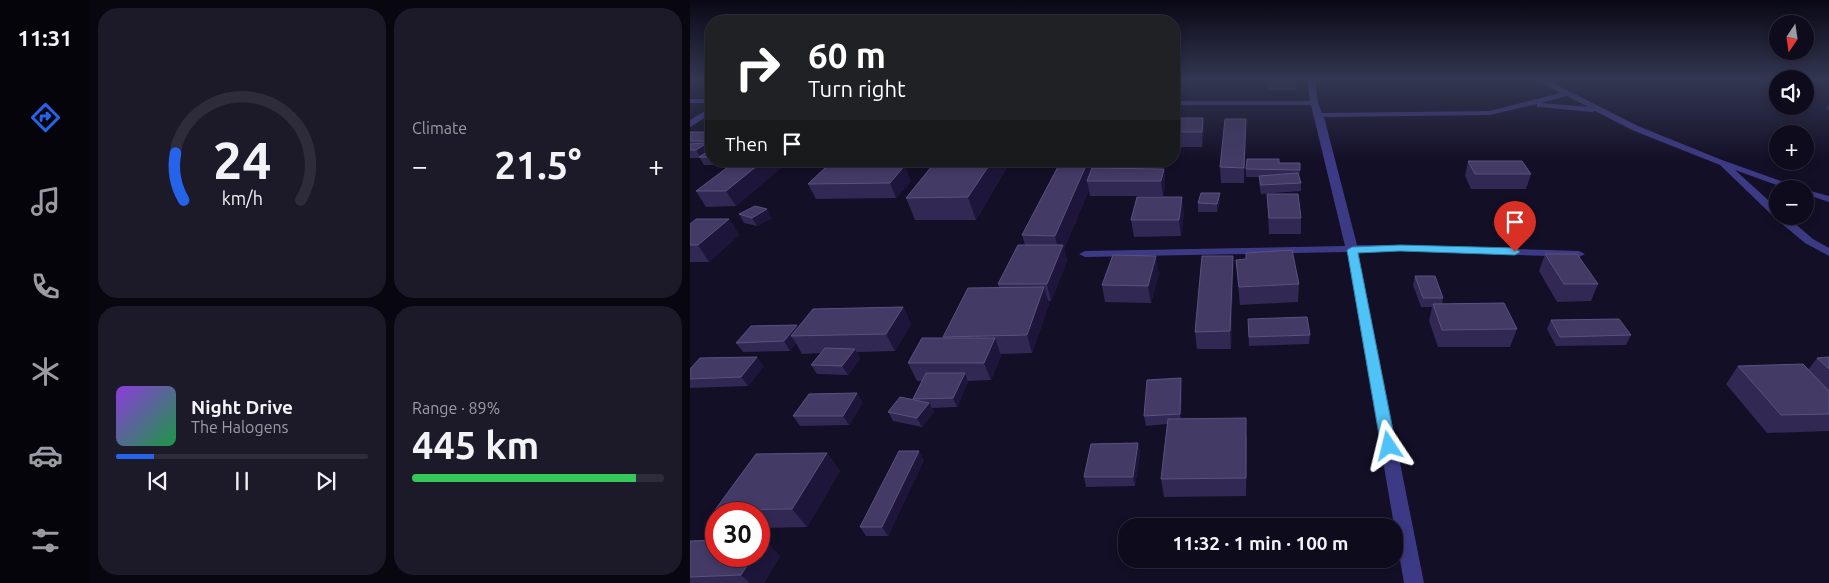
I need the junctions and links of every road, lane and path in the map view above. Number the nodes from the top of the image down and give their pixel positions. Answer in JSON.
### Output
{"nodes":[{"id":1,"x":1274,"y":107,"type":"edge"},
{"id":2,"x":1515,"y":107,"type":"edge"},
{"id":3,"x":1570,"y":107,"type":"edge"},
{"id":4,"x":1594,"y":107,"type":"edge"},
{"id":5,"x":1316,"y":109,"type":"junction"},
{"id":6,"x":1604,"y":112,"type":"junction"},
{"id":7,"x":705,"y":115,"type":"edge"},
{"id":8,"x":690,"y":124,"type":"edge"},
{"id":9,"x":1720,"y":162,"type":"junction"},
{"id":10,"x":1772,"y":180,"type":"edge"},
{"id":11,"x":1814,"y":194,"type":"edge"},
{"id":12,"x":1829,"y":199,"type":"edge"},
{"id":13,"x":1769,"y":208,"type":"edge"},
{"id":14,"x":1789,"y":225,"type":"edge"},
{"id":15,"x":1352,"y":250,"type":"junction"},
{"id":16,"x":1829,"y":253,"type":"edge"},
{"id":17,"x":1085,"y":254,"type":"dead end"},
{"id":18,"x":1579,"y":254,"type":"edge"},
{"id":19,"x":1414,"y":583,"type":"edge"}],
"edges":[{"from":1,"to":5,"type":"street"},
{"from":2,"to":5,"type":"street"},
{"from":3,"to":6,"type":"street"},
{"from":4,"to":6,"type":"street"},
{"from":5,"to":15,"type":"street"},
{"from":6,"to":9,"type":"street"},
{"from":7,"to":8,"type":"street"},
{"from":9,"to":10,"type":"street"},
{"from":9,"to":13,"type":"street"},
{"from":11,"to":12,"type":"street"},
{"from":14,"to":16,"type":"street"},
{"from":15,"to":17,"type":"street"},
{"from":15,"to":18,"type":"street"},
{"from":15,"to":19,"type":"street"}]}
